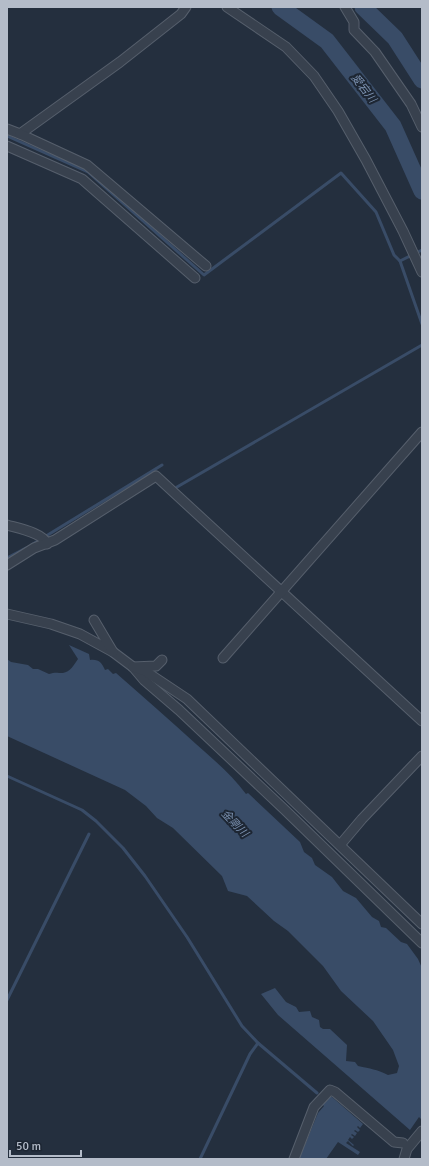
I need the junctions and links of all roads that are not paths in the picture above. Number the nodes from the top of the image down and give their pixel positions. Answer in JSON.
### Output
{"nodes":[{"id":1,"x":186,"y":7,"type":"edge"},
{"id":2,"x":227,"y":7,"type":"edge"},
{"id":3,"x":345,"y":7,"type":"edge"},
{"id":4,"x":422,"y":127,"type":"edge"},
{"id":5,"x":7,"y":129,"type":"edge"},
{"id":6,"x":20,"y":134,"type":"junction"},
{"id":7,"x":7,"y":146,"type":"edge"},
{"id":8,"x":206,"y":266,"type":"dead end"},
{"id":9,"x":422,"y":272,"type":"edge"},
{"id":10,"x":195,"y":278,"type":"dead end"},
{"id":11,"x":422,"y":432,"type":"edge"},
{"id":12,"x":7,"y":525,"type":"edge"},
{"id":13,"x":44,"y":540,"type":"junction"},
{"id":14,"x":7,"y":565,"type":"edge"},
{"id":15,"x":282,"y":591,"type":"junction"},
{"id":16,"x":7,"y":614,"type":"edge"},
{"id":17,"x":94,"y":620,"type":"dead end"},
{"id":18,"x":113,"y":652,"type":"junction"},
{"id":19,"x":223,"y":658,"type":"dead end"},
{"id":20,"x":162,"y":660,"type":"dead end"},
{"id":21,"x":133,"y":667,"type":"junction"},
{"id":22,"x":422,"y":721,"type":"edge"},
{"id":23,"x":422,"y":756,"type":"edge"},
{"id":24,"x":340,"y":845,"type":"junction"},
{"id":25,"x":422,"y":924,"type":"edge"},
{"id":26,"x":422,"y":943,"type":"edge"},
{"id":27,"x":422,"y":1131,"type":"edge"},
{"id":28,"x":408,"y":1143,"type":"junction"},
{"id":29,"x":294,"y":1159,"type":"edge"},
{"id":30,"x":404,"y":1159,"type":"edge"}],
"edges":[{"from":1,"to":6,"type":"street"},
{"from":2,"to":9,"type":"street"},
{"from":3,"to":4,"type":"street"},
{"from":5,"to":6,"type":"street"},
{"from":6,"to":8,"type":"street"},
{"from":7,"to":10,"type":"street"},
{"from":11,"to":15,"type":"street"},
{"from":12,"to":13,"type":"street"},
{"from":13,"to":14,"type":"street"},
{"from":13,"to":15,"type":"street"},
{"from":15,"to":19,"type":"street"},
{"from":15,"to":22,"type":"street"},
{"from":16,"to":18,"type":"street"},
{"from":17,"to":18,"type":"street"},
{"from":18,"to":21,"type":"street"},
{"from":20,"to":21,"type":"street"},
{"from":21,"to":24,"type":"street"},
{"from":21,"to":26,"type":"street"},
{"from":23,"to":24,"type":"street"},
{"from":24,"to":25,"type":"street"},
{"from":27,"to":28,"type":"street"},
{"from":28,"to":29,"type":"street"},
{"from":28,"to":30,"type":"street"}]}
